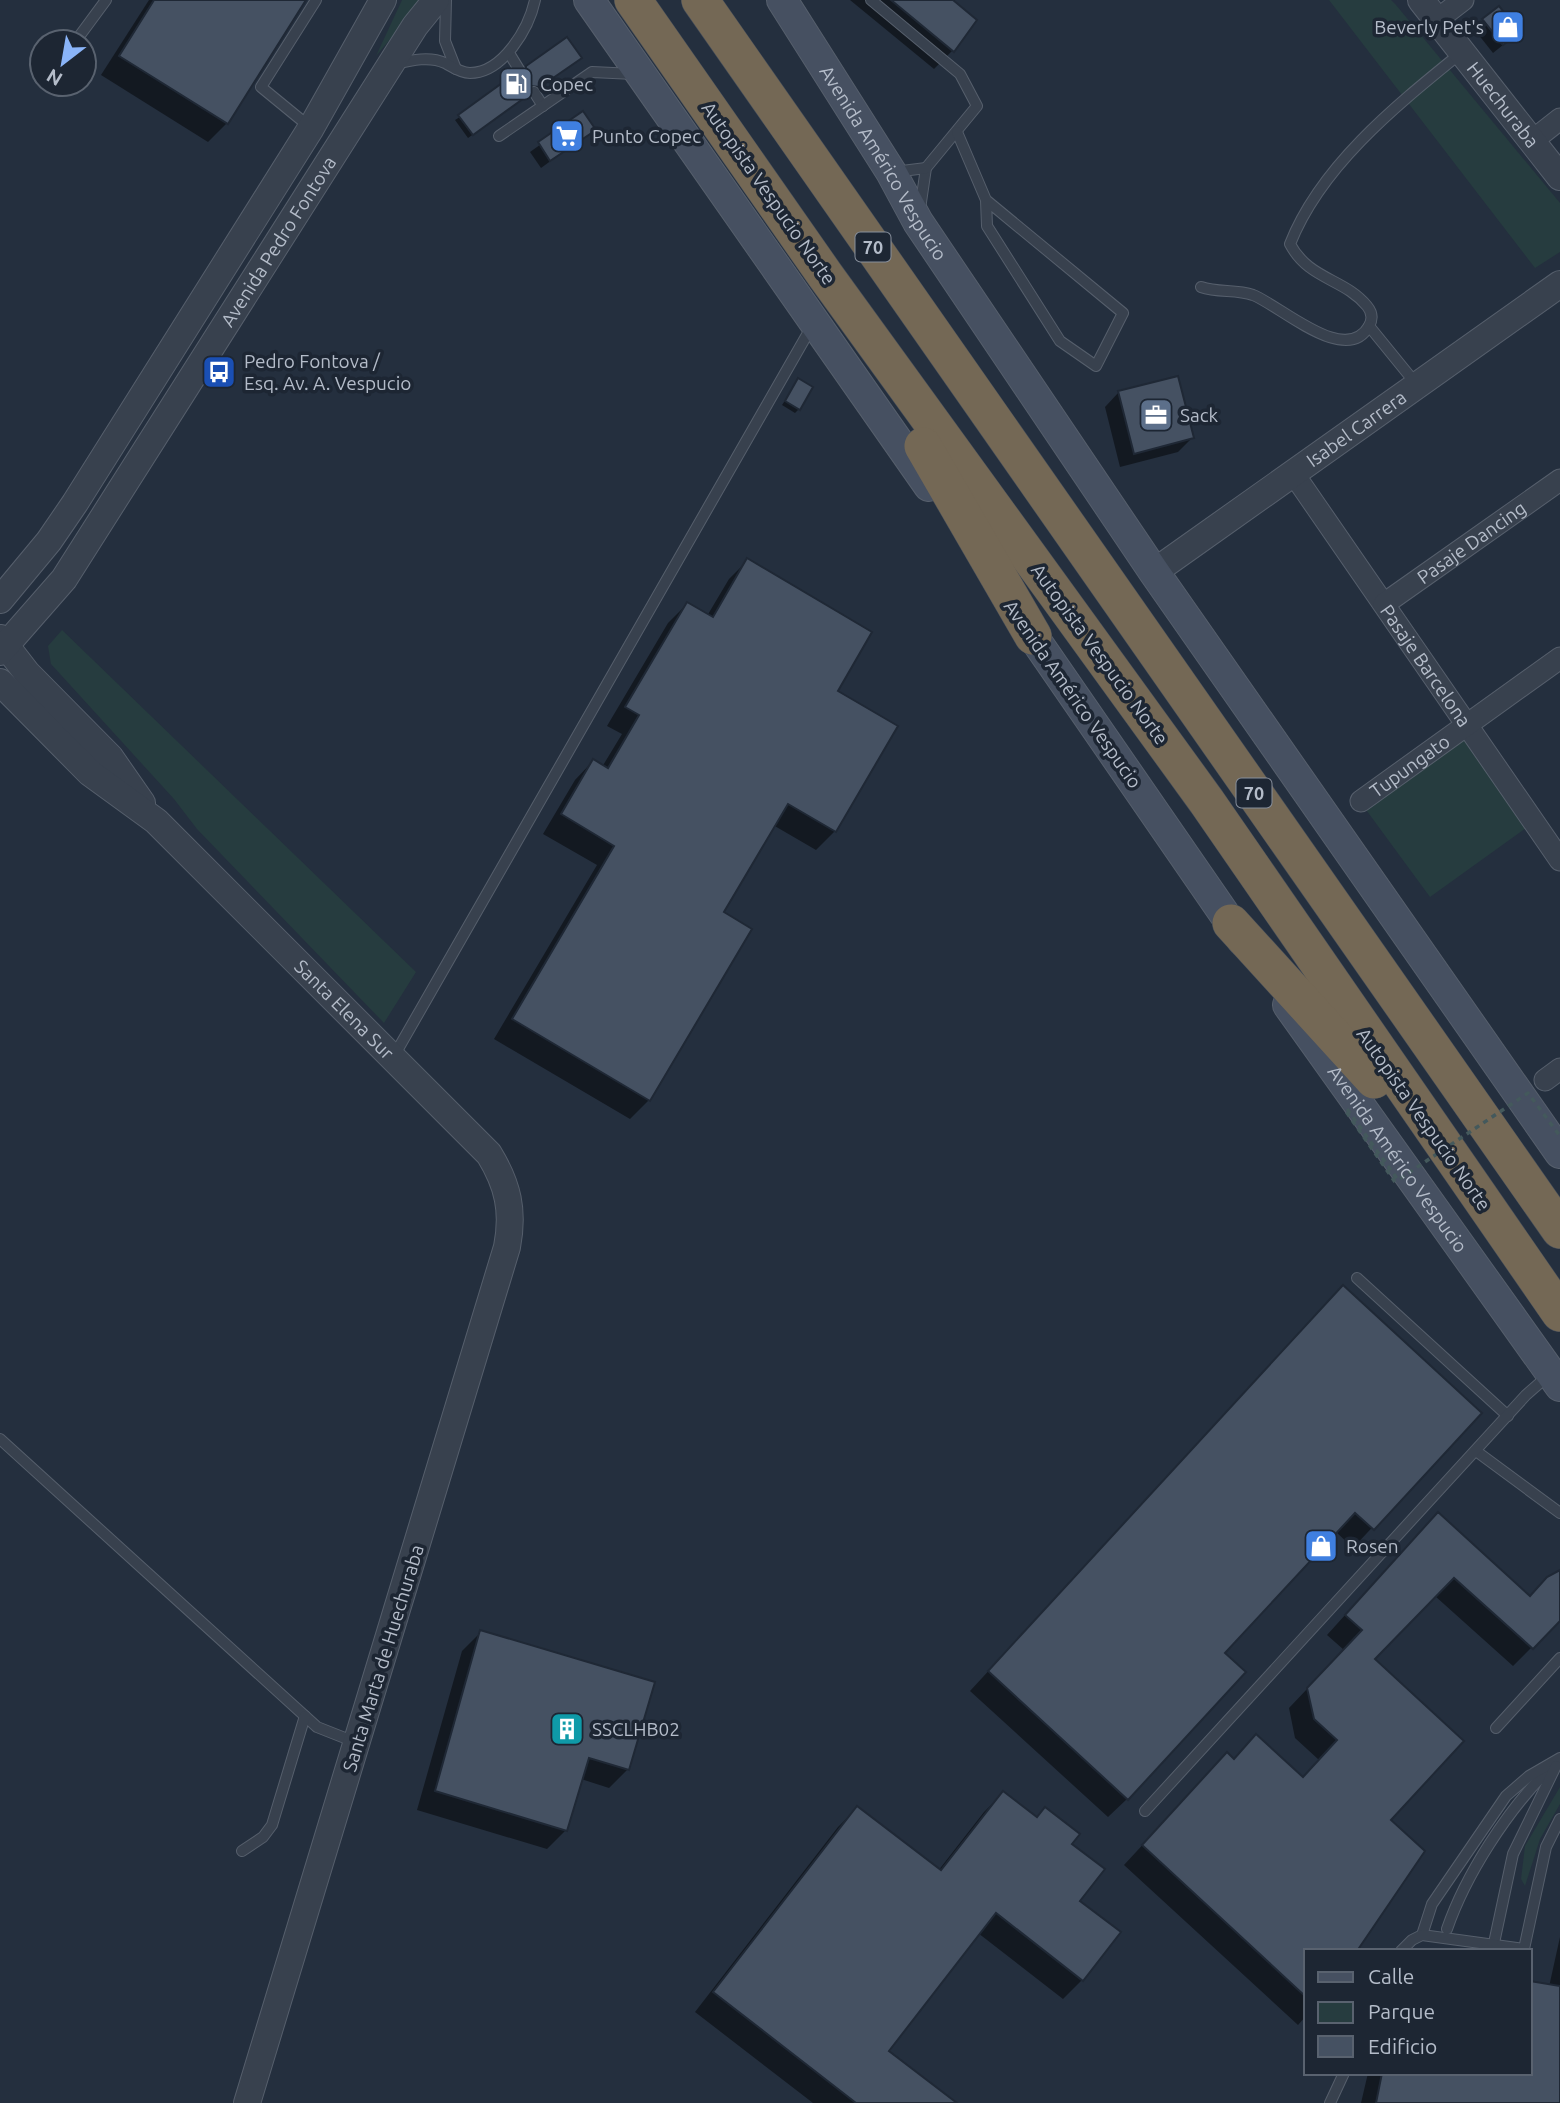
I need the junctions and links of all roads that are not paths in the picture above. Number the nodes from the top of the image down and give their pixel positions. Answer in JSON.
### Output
{"nodes":[{"id":1,"x":106,"y":0,"type":"edge"},
{"id":2,"x":316,"y":0,"type":"edge"},
{"id":3,"x":383,"y":0,"type":"edge"},
{"id":4,"x":436,"y":0,"type":"edge"},
{"id":5,"x":446,"y":0,"type":"edge"},
{"id":6,"x":589,"y":0,"type":"edge"},
{"id":7,"x":633,"y":0,"type":"edge"},
{"id":8,"x":700,"y":0,"type":"edge"},
{"id":9,"x":782,"y":0,"type":"edge"},
{"id":10,"x":871,"y":0,"type":"edge"},
{"id":11,"x":1463,"y":0,"type":"edge"},
{"id":12,"x":534,"y":5,"type":"edge"},
{"id":13,"x":1429,"y":10,"type":"edge"},
{"id":14,"x":85,"y":28,"type":"edge"},
{"id":15,"x":1462,"y":51,"type":"junction"},
{"id":16,"x":509,"y":53,"type":"junction"},
{"id":17,"x":390,"y":65,"type":"junction"},
{"id":18,"x":456,"y":69,"type":"junction"},
{"id":19,"x":520,"y":71,"type":"dead end"},
{"id":20,"x":642,"y":75,"type":"junction"},
{"id":21,"x":534,"y":92,"type":"dead end"},
{"id":22,"x":543,"y":106,"type":"junction"},
{"id":23,"x":1560,"y":119,"type":"edge"},
{"id":24,"x":310,"y":128,"type":"junction"},
{"id":25,"x":957,"y":132,"type":"junction"},
{"id":26,"x":499,"y":136,"type":"dead end"},
{"id":27,"x":1532,"y":141,"type":"junction"},
{"id":28,"x":926,"y":168,"type":"junction"},
{"id":29,"x":891,"y":172,"type":"junction"},
{"id":30,"x":1560,"y":177,"type":"edge"},
{"id":31,"x":986,"y":200,"type":"junction"},
{"id":32,"x":918,"y":222,"type":"junction"},
{"id":33,"x":825,"y":275,"type":"junction"},
{"id":34,"x":1560,"y":284,"type":"edge"},
{"id":35,"x":1201,"y":287,"type":"dead end"},
{"id":36,"x":815,"y":320,"type":"junction"},
{"id":37,"x":1369,"y":326,"type":"junction"},
{"id":38,"x":1417,"y":385,"type":"junction"},
{"id":39,"x":1293,"y":474,"type":"junction"},
{"id":40,"x":1560,"y":480,"type":"edge"},
{"id":41,"x":1154,"y":572,"type":"junction"},
{"id":42,"x":0,"y":600,"type":"edge"},
{"id":43,"x":1384,"y":604,"type":"junction"},
{"id":44,"x":1033,"y":636,"type":"junction"},
{"id":45,"x":2,"y":645,"type":"edge"},
{"id":46,"x":1560,"y":658,"type":"edge"},
{"id":47,"x":0,"y":682,"type":"edge"},
{"id":48,"x":1467,"y":724,"type":"junction"},
{"id":49,"x":1361,"y":801,"type":"dead end"},
{"id":50,"x":156,"y":821,"type":"junction"},
{"id":51,"x":1560,"y":860,"type":"edge"},
{"id":52,"x":1231,"y":923,"type":"junction"},
{"id":53,"x":393,"y":1059,"type":"junction"},
{"id":54,"x":1462,"y":1090,"type":"junction"},
{"id":55,"x":1560,"y":1153,"type":"edge"},
{"id":56,"x":1466,"y":1181,"type":"junction"},
{"id":57,"x":1560,"y":1202,"type":"edge"},
{"id":58,"x":511,"y":1211,"type":"joint"},
{"id":59,"x":1560,"y":1230,"type":"edge"},
{"id":60,"x":1357,"y":1278,"type":"dead end"},
{"id":61,"x":1560,"y":1313,"type":"edge"},
{"id":62,"x":1555,"y":1380,"type":"edge"},
{"id":63,"x":1508,"y":1416,"type":"junction"},
{"id":64,"x":0,"y":1438,"type":"edge"},
{"id":65,"x":1476,"y":1451,"type":"junction"},
{"id":66,"x":1560,"y":1513,"type":"edge"},
{"id":67,"x":1560,"y":1658,"type":"edge"},
{"id":68,"x":305,"y":1716,"type":"junction"},
{"id":69,"x":1496,"y":1728,"type":"dead end"},
{"id":70,"x":357,"y":1743,"type":"junction"},
{"id":71,"x":1560,"y":1758,"type":"edge"},
{"id":72,"x":1145,"y":1811,"type":"dead end"},
{"id":73,"x":1560,"y":1819,"type":"edge"},
{"id":74,"x":242,"y":1851,"type":"dead end"},
{"id":75,"x":1447,"y":1928,"type":"dead end"},
{"id":76,"x":1422,"y":1936,"type":"junction"},
{"id":77,"x":1494,"y":1943,"type":"junction"},
{"id":78,"x":1403,"y":1949,"type":"edge"},
{"id":79,"x":1343,"y":2075,"type":"edge"},
{"id":80,"x":247,"y":2103,"type":"edge"},
{"id":81,"x":1330,"y":2103,"type":"edge"}],
"edges":[{"from":1,"to":14,"type":"lane"},
{"from":2,"to":24,"type":"lane"},
{"from":3,"to":24,"type":"street","name":"Avenida Pedro Fontova"},
{"from":4,"to":17,"type":"street","name":"Avenida Pedro Fontova"},
{"from":5,"to":18,"type":"lane"},
{"from":6,"to":20,"type":"main road","name":"Avenida Américo Vespucio"},
{"from":7,"to":33,"type":"highway","name":"Autopista Vespucio Norte","number":"70"},
{"from":8,"to":54,"type":"highway","number":"70"},
{"from":9,"to":29,"type":"main road","name":"Avenida Américo Vespucio"},
{"from":10,"to":25,"type":"lane"},
{"from":11,"to":13,"type":"street"},
{"from":12,"to":16,"type":"lane"},
{"from":13,"to":15,"type":"street","name":"Huechuraba"},
{"from":15,"to":27,"type":"street","name":"Huechuraba"},
{"from":15,"to":37,"type":"lane"},
{"from":16,"to":18,"type":"lane"},
{"from":16,"to":19,"type":"lane"},
{"from":17,"to":18,"type":"lane"},
{"from":17,"to":45,"type":"street","name":"Avenida Pedro Fontova"},
{"from":20,"to":22,"type":"lane"},
{"from":20,"to":36,"type":"main road","name":"Avenida Américo Vespucio"},
{"from":21,"to":22,"type":"lane"},
{"from":22,"to":26,"type":"lane"},
{"from":23,"to":27,"type":"street"},
{"from":24,"to":42,"type":"street","name":"Avenida Pedro Fontova"},
{"from":25,"to":28,"type":"lane"},
{"from":25,"to":31,"type":"lane"},
{"from":27,"to":30,"type":"street","name":"Huechuraba"},
{"from":28,"to":29,"type":"lane"},
{"from":28,"to":32,"type":"lane"},
{"from":29,"to":32,"type":"main road","name":"Avenida Américo Vespucio"},
{"from":31,"to":31,"type":"lane"},
{"from":32,"to":41,"type":"main road","name":"Avenida Américo Vespucio"},
{"from":33,"to":44,"type":"highway"},
{"from":33,"to":56,"type":"highway","name":"Autopista Vespucio Norte","number":"70"},
{"from":34,"to":38,"type":"street","name":"Isabel Carrera"},
{"from":35,"to":37,"type":"lane"},
{"from":36,"to":44,"type":"main road","name":"Avenida Américo Vespucio"},
{"from":36,"to":53,"type":"lane"},
{"from":37,"to":38,"type":"lane"},
{"from":38,"to":39,"type":"street","name":"Isabel Carrera"},
{"from":39,"to":41,"type":"street","name":"Isabel Carrera"},
{"from":39,"to":43,"type":"street","name":"Pasaje Barcelona"},
{"from":40,"to":43,"type":"street","name":"Pasaje Dancing"},
{"from":41,"to":55,"type":"main road","name":"Avenida Américo Vespucio"},
{"from":43,"to":48,"type":"street","name":"Pasaje Barcelona"},
{"from":44,"to":52,"type":"main road","name":"Avenida Américo Vespucio"},
{"from":45,"to":50,"type":"street","name":"Santa Elena Sur"},
{"from":46,"to":48,"type":"street","name":"Tupungato"},
{"from":47,"to":50,"type":"street","name":"Santa Elena Sur"},
{"from":48,"to":49,"type":"street","name":"Tupungato"},
{"from":48,"to":51,"type":"street","name":"Pasaje Barcelona"},
{"from":50,"to":53,"type":"street","name":"Santa Elena Sur"},
{"from":52,"to":56,"type":"highway"},
{"from":52,"to":62,"type":"main road","name":"Avenida Américo Vespucio"},
{"from":53,"to":58,"type":"street","name":"Santa Elena Sur"},
{"from":54,"to":57,"type":"highway"},
{"from":54,"to":59,"type":"highway","number":"70"},
{"from":56,"to":61,"type":"highway","name":"Autopista Vespucio Norte","number":"70"},
{"from":58,"to":70,"type":"street","name":"Santa Marta de Huechuraba"},
{"from":60,"to":63,"type":"lane"},
{"from":62,"to":63,"type":"lane"},
{"from":63,"to":65,"type":"lane"},
{"from":64,"to":68,"type":"lane"},
{"from":65,"to":66,"type":"lane"},
{"from":65,"to":72,"type":"lane"},
{"from":67,"to":69,"type":"lane"},
{"from":68,"to":70,"type":"lane"},
{"from":68,"to":74,"type":"lane"},
{"from":70,"to":80,"type":"street","name":"Santa Marta de Huechuraba"},
{"from":71,"to":75,"type":"lane"},
{"from":71,"to":76,"type":"lane"},
{"from":71,"to":77,"type":"lane"},
{"from":73,"to":77,"type":"lane"},
{"from":76,"to":77,"type":"lane"},
{"from":76,"to":78,"type":"lane"},
{"from":79,"to":81,"type":"lane"}]}
